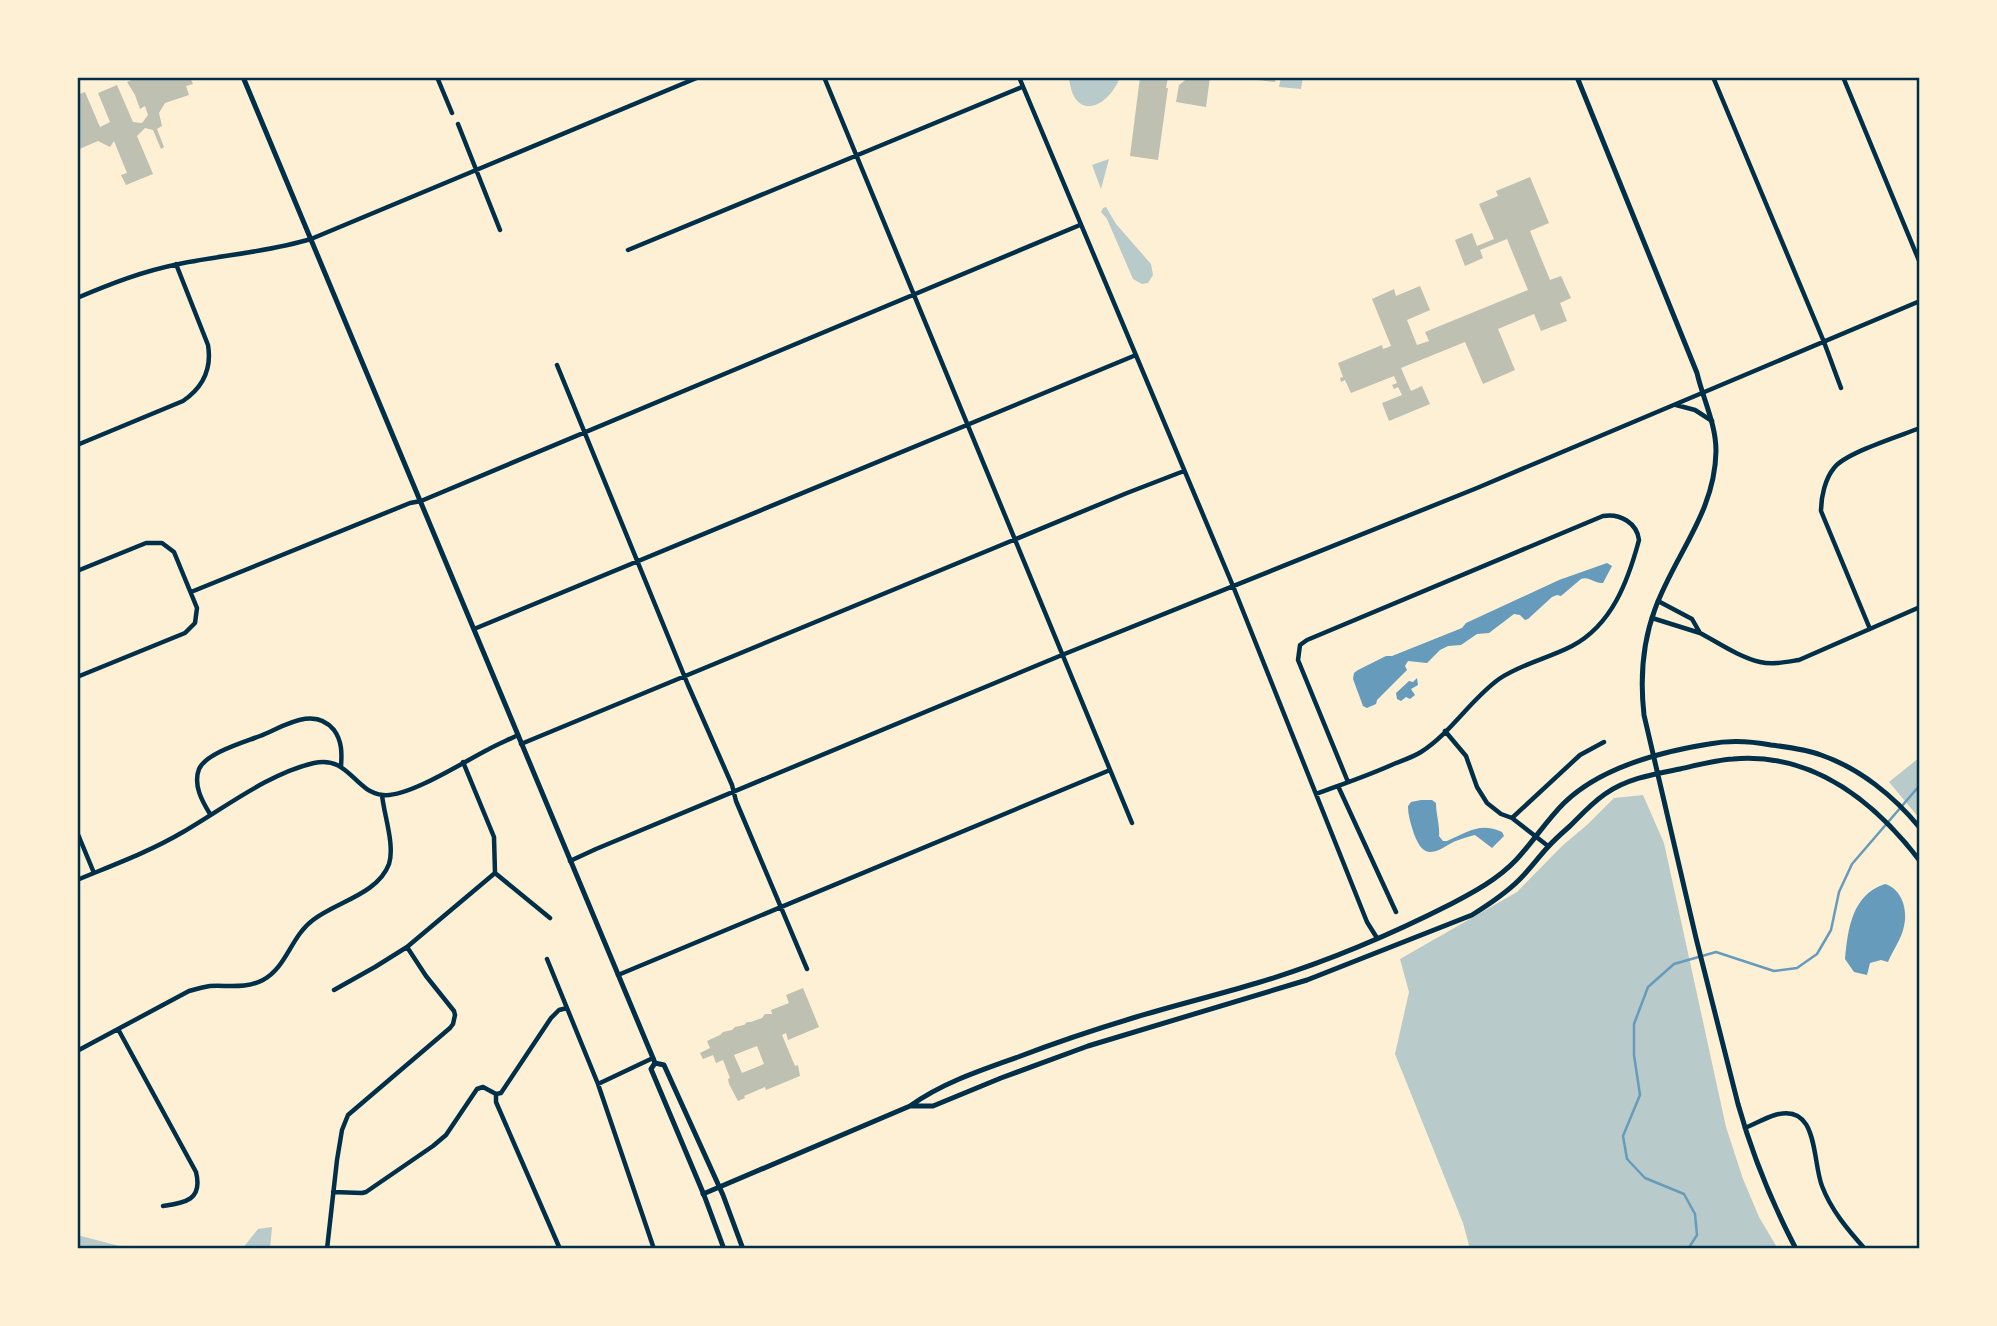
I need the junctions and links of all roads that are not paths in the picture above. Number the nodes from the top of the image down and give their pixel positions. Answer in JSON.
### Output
{"nodes":[{"id":1,"x":243,"y":77,"type":"edge"},
{"id":2,"x":437,"y":77,"type":"edge"},
{"id":3,"x":699,"y":77,"type":"edge"},
{"id":4,"x":824,"y":77,"type":"edge"},
{"id":5,"x":1019,"y":77,"type":"edge"},
{"id":6,"x":1577,"y":77,"type":"edge"},
{"id":7,"x":1713,"y":77,"type":"edge"},
{"id":8,"x":1843,"y":77,"type":"edge"},
{"id":9,"x":1022,"y":86,"type":"junction"},
{"id":10,"x":452,"y":113,"type":"dead end"},
{"id":11,"x":457,"y":124,"type":"dead end"},
{"id":12,"x":856,"y":156,"type":"junction"},
{"id":13,"x":477,"y":170,"type":"junction"},
{"id":14,"x":1080,"y":225,"type":"junction"},
{"id":15,"x":500,"y":230,"type":"dead end"},
{"id":16,"x":311,"y":239,"type":"junction"},
{"id":17,"x":628,"y":250,"type":"dead end"},
{"id":18,"x":176,"y":264,"type":"junction"},
{"id":19,"x":1920,"y":264,"type":"edge"},
{"id":20,"x":914,"y":296,"type":"junction"},
{"id":21,"x":77,"y":298,"type":"edge"},
{"id":22,"x":1920,"y":301,"type":"edge"},
{"id":23,"x":1824,"y":342,"type":"junction"},
{"id":24,"x":1136,"y":355,"type":"junction"},
{"id":25,"x":557,"y":365,"type":"dead end"},
{"id":26,"x":1841,"y":388,"type":"dead end"},
{"id":27,"x":1702,"y":394,"type":"junction"},
{"id":28,"x":1675,"y":405,"type":"junction"},
{"id":29,"x":1712,"y":421,"type":"junction"},
{"id":30,"x":968,"y":425,"type":"junction"},
{"id":31,"x":1920,"y":428,"type":"edge"},
{"id":32,"x":585,"y":433,"type":"junction"},
{"id":33,"x":77,"y":445,"type":"edge"},
{"id":34,"x":1184,"y":471,"type":"junction"},
{"id":35,"x":421,"y":501,"type":"junction"},
{"id":36,"x":1015,"y":540,"type":"junction"},
{"id":37,"x":638,"y":561,"type":"junction"},
{"id":38,"x":77,"y":571,"type":"edge"},
{"id":39,"x":1233,"y":586,"type":"junction"},
{"id":40,"x":191,"y":592,"type":"junction"},
{"id":41,"x":1658,"y":601,"type":"junction"},
{"id":42,"x":1920,"y":607,"type":"edge"},
{"id":43,"x":1652,"y":618,"type":"junction"},
{"id":44,"x":474,"y":629,"type":"junction"},
{"id":45,"x":1870,"y":629,"type":"junction"},
{"id":46,"x":1700,"y":633,"type":"junction"},
{"id":47,"x":1062,"y":655,"type":"junction"},
{"id":48,"x":77,"y":677,"type":"edge"},
{"id":49,"x":686,"y":677,"type":"junction"},
{"id":50,"x":1445,"y":731,"type":"junction"},
{"id":51,"x":518,"y":736,"type":"junction"},
{"id":52,"x":1604,"y":742,"type":"dead end"},
{"id":53,"x":521,"y":744,"type":"junction"},
{"id":54,"x":1654,"y":756,"type":"junction"},
{"id":55,"x":463,"y":762,"type":"junction"},
{"id":56,"x":341,"y":766,"type":"junction"},
{"id":57,"x":1110,"y":770,"type":"junction"},
{"id":58,"x":1658,"y":773,"type":"junction"},
{"id":59,"x":1348,"y":782,"type":"junction"},
{"id":60,"x":1338,"y":786,"type":"junction"},
{"id":61,"x":734,"y":792,"type":"junction"},
{"id":62,"x":1316,"y":794,"type":"junction"},
{"id":63,"x":382,"y":795,"type":"junction"},
{"id":64,"x":210,"y":814,"type":"junction"},
{"id":65,"x":1512,"y":818,"type":"junction"},
{"id":66,"x":1132,"y":823,"type":"dead end"},
{"id":67,"x":1920,"y":828,"type":"edge"},
{"id":68,"x":77,"y":832,"type":"edge"},
{"id":69,"x":1536,"y":837,"type":"junction"},
{"id":70,"x":1548,"y":846,"type":"junction"},
{"id":71,"x":570,"y":861,"type":"junction"},
{"id":72,"x":1920,"y":861,"type":"edge"},
{"id":73,"x":94,"y":873,"type":"junction"},
{"id":74,"x":495,"y":873,"type":"junction"},
{"id":75,"x":77,"y":880,"type":"edge"},
{"id":76,"x":780,"y":908,"type":"junction"},
{"id":77,"x":1396,"y":912,"type":"dead end"},
{"id":78,"x":550,"y":918,"type":"dead end"},
{"id":79,"x":1377,"y":938,"type":"junction"},
{"id":80,"x":407,"y":947,"type":"junction"},
{"id":81,"x":547,"y":959,"type":"dead end"},
{"id":82,"x":807,"y":969,"type":"dead end"},
{"id":83,"x":617,"y":975,"type":"junction"},
{"id":84,"x":334,"y":990,"type":"dead end"},
{"id":85,"x":567,"y":1008,"type":"junction"},
{"id":86,"x":118,"y":1029,"type":"junction"},
{"id":87,"x":77,"y":1051,"type":"edge"},
{"id":88,"x":654,"y":1060,"type":"junction"},
{"id":89,"x":598,"y":1084,"type":"junction"},
{"id":90,"x":496,"y":1094,"type":"junction"},
{"id":91,"x":910,"y":1107,"type":"junction"},
{"id":92,"x":1745,"y":1128,"type":"junction"},
{"id":93,"x":719,"y":1186,"type":"junction"},
{"id":94,"x":333,"y":1192,"type":"junction"},
{"id":95,"x":703,"y":1194,"type":"junction"},
{"id":96,"x":163,"y":1206,"type":"dead end"},
{"id":97,"x":327,"y":1249,"type":"edge"},
{"id":98,"x":560,"y":1249,"type":"edge"},
{"id":99,"x":654,"y":1249,"type":"edge"},
{"id":100,"x":724,"y":1249,"type":"edge"},
{"id":101,"x":743,"y":1249,"type":"edge"},
{"id":102,"x":1796,"y":1249,"type":"edge"},
{"id":103,"x":1865,"y":1249,"type":"edge"}],
"edges":[{"from":1,"to":16,"type":"street"},
{"from":2,"to":10,"type":"street"},
{"from":3,"to":13,"type":"street"},
{"from":4,"to":12,"type":"street"},
{"from":5,"to":9,"type":"street"},
{"from":6,"to":27,"type":"street"},
{"from":7,"to":23,"type":"street"},
{"from":8,"to":19,"type":"street"},
{"from":9,"to":12,"type":"street"},
{"from":9,"to":14,"type":"street"},
{"from":11,"to":13,"type":"street"},
{"from":12,"to":17,"type":"street"},
{"from":12,"to":20,"type":"street"},
{"from":13,"to":15,"type":"street"},
{"from":13,"to":16,"type":"street"},
{"from":14,"to":20,"type":"street"},
{"from":14,"to":24,"type":"street"},
{"from":16,"to":18,"type":"street"},
{"from":16,"to":35,"type":"street"},
{"from":18,"to":21,"type":"street"},
{"from":18,"to":33,"type":"street"},
{"from":20,"to":30,"type":"street"},
{"from":20,"to":32,"type":"street"},
{"from":22,"to":23,"type":"street"},
{"from":23,"to":26,"type":"street"},
{"from":23,"to":27,"type":"street"},
{"from":24,"to":30,"type":"street"},
{"from":24,"to":34,"type":"street"},
{"from":25,"to":32,"type":"street"},
{"from":27,"to":28,"type":"street"},
{"from":27,"to":29,"type":"street"},
{"from":28,"to":29,"type":"street"},
{"from":28,"to":39,"type":"street"},
{"from":29,"to":41,"type":"street"},
{"from":30,"to":36,"type":"street"},
{"from":30,"to":37,"type":"street"},
{"from":31,"to":45,"type":"street"},
{"from":32,"to":35,"type":"street"},
{"from":32,"to":37,"type":"street"},
{"from":34,"to":36,"type":"street"},
{"from":34,"to":39,"type":"street"},
{"from":35,"to":40,"type":"street"},
{"from":35,"to":44,"type":"street"},
{"from":36,"to":47,"type":"street"},
{"from":36,"to":49,"type":"street"},
{"from":37,"to":44,"type":"street"},
{"from":37,"to":49,"type":"street"},
{"from":38,"to":40,"type":"street"},
{"from":39,"to":47,"type":"street"},
{"from":39,"to":62,"type":"street"},
{"from":40,"to":48,"type":"street"},
{"from":41,"to":43,"type":"street"},
{"from":41,"to":46,"type":"street"},
{"from":42,"to":45,"type":"street"},
{"from":43,"to":46,"type":"street"},
{"from":43,"to":54,"type":"street"},
{"from":44,"to":51,"type":"street"},
{"from":45,"to":46,"type":"street"},
{"from":47,"to":57,"type":"street"},
{"from":47,"to":61,"type":"street"},
{"from":49,"to":53,"type":"street"},
{"from":49,"to":61,"type":"street"},
{"from":50,"to":59,"type":"street"},
{"from":50,"to":59,"type":"street"},
{"from":50,"to":65,"type":"street"},
{"from":51,"to":53,"type":"street"},
{"from":51,"to":55,"type":"street"},
{"from":52,"to":65,"type":"street"},
{"from":53,"to":71,"type":"street"},
{"from":54,"to":58,"type":"street"},
{"from":54,"to":67,"type":"street"},
{"from":54,"to":69,"type":"street"},
{"from":55,"to":63,"type":"street"},
{"from":55,"to":74,"type":"street"},
{"from":56,"to":63,"type":"street"},
{"from":56,"to":64,"type":"street"},
{"from":56,"to":64,"type":"street"},
{"from":57,"to":66,"type":"street"},
{"from":57,"to":76,"type":"street"},
{"from":58,"to":70,"type":"street"},
{"from":58,"to":72,"type":"street"},
{"from":58,"to":92,"type":"street"},
{"from":59,"to":60,"type":"street"},
{"from":60,"to":62,"type":"street"},
{"from":60,"to":77,"type":"street"},
{"from":61,"to":71,"type":"street"},
{"from":61,"to":76,"type":"street"},
{"from":62,"to":79,"type":"street"},
{"from":63,"to":86,"type":"street"},
{"from":64,"to":73,"type":"street"},
{"from":65,"to":69,"type":"street"},
{"from":68,"to":73,"type":"street"},
{"from":69,"to":70,"type":"street"},
{"from":69,"to":79,"type":"street"},
{"from":70,"to":91,"type":"street"},
{"from":71,"to":83,"type":"street"},
{"from":73,"to":75,"type":"street"},
{"from":74,"to":78,"type":"street"},
{"from":74,"to":80,"type":"street"},
{"from":76,"to":82,"type":"street"},
{"from":76,"to":83,"type":"street"},
{"from":79,"to":91,"type":"street"},
{"from":80,"to":84,"type":"street"},
{"from":80,"to":94,"type":"street"},
{"from":81,"to":85,"type":"street"},
{"from":83,"to":88,"type":"street"},
{"from":85,"to":89,"type":"street"},
{"from":85,"to":90,"type":"street"},
{"from":86,"to":87,"type":"street"},
{"from":86,"to":96,"type":"street"},
{"from":88,"to":89,"type":"street"},
{"from":88,"to":93,"type":"street"},
{"from":88,"to":95,"type":"street"},
{"from":89,"to":99,"type":"street"},
{"from":90,"to":94,"type":"street"},
{"from":90,"to":98,"type":"street"},
{"from":91,"to":93,"type":"street"},
{"from":92,"to":102,"type":"street"},
{"from":92,"to":103,"type":"street"},
{"from":93,"to":95,"type":"street"},
{"from":93,"to":101,"type":"street"},
{"from":94,"to":97,"type":"street"},
{"from":95,"to":100,"type":"street"}]}
